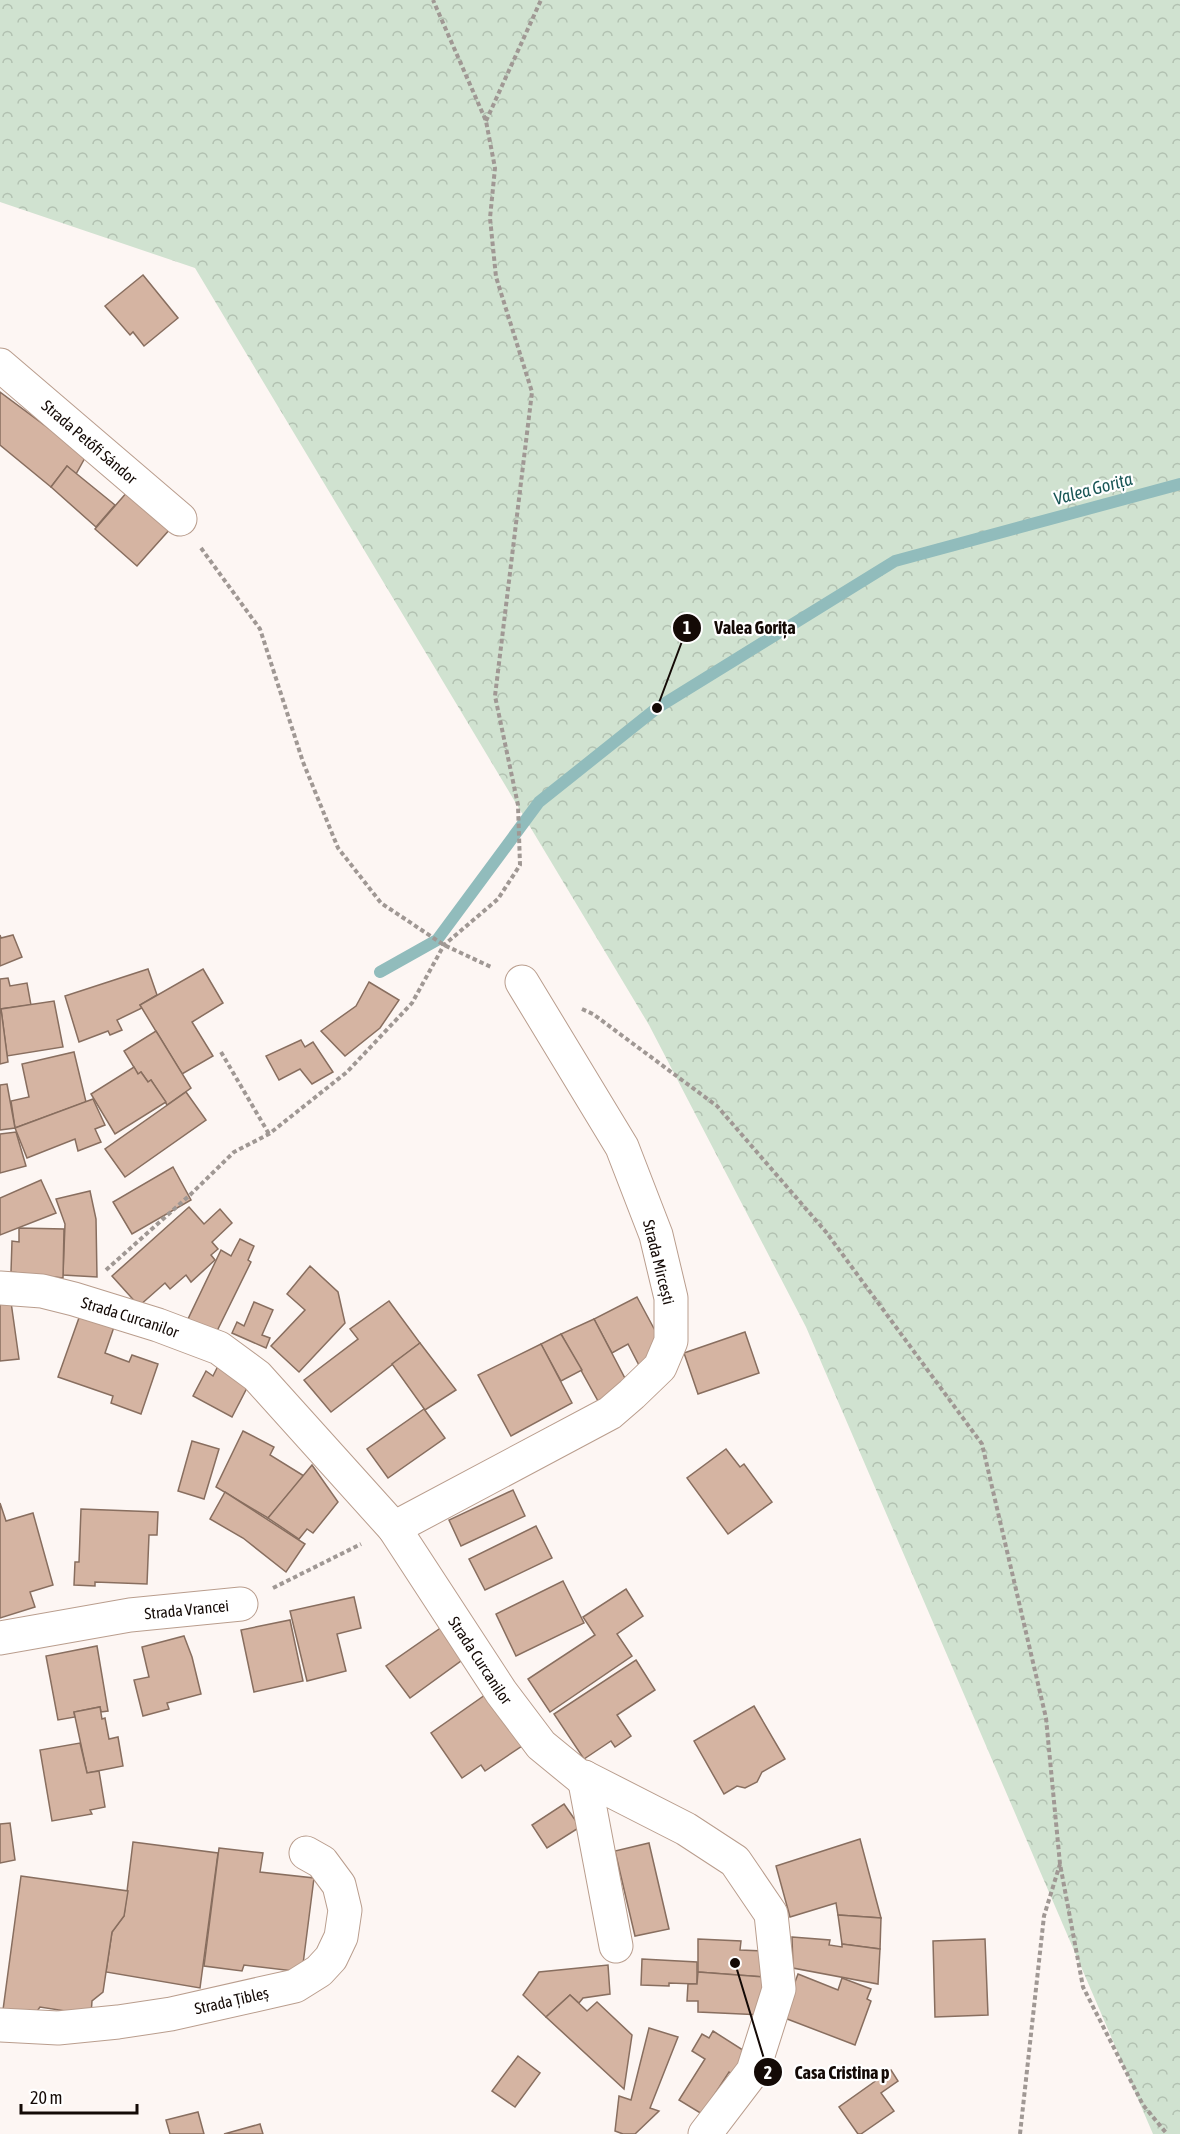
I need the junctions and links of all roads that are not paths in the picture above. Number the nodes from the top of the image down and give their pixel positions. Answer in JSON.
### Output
{"nodes":[{"id":1,"x":0,"y":364,"type":"edge"},
{"id":2,"x":180,"y":519,"type":"road end"},
{"id":3,"x":522,"y":982,"type":"road end"},
{"id":4,"x":0,"y":1288,"type":"edge"},
{"id":5,"x":394,"y":1528,"type":"junction"},
{"id":6,"x":241,"y":1604,"type":"road end"},
{"id":7,"x":0,"y":1638,"type":"edge"},
{"id":8,"x":584,"y":1777,"type":"junction"},
{"id":9,"x":306,"y":1853,"type":"dead end"},
{"id":10,"x":616,"y":1946,"type":"dead end"},
{"id":11,"x":0,"y":2025,"type":"edge"},
{"id":12,"x":705,"y":2134,"type":"edge"}],
"edges":[{"from":1,"to":2,"type":"street","name":"Strada Petőfi Sándor"},
{"from":3,"to":5,"type":"street","name":"Strada Mircești"},
{"from":4,"to":5,"type":"street","name":"Strada Curcanilor"},
{"from":5,"to":8,"type":"street","name":"Strada Curcanilor"},
{"from":6,"to":7,"type":"street","name":"Strada Vrancei"},
{"from":8,"to":10,"type":"street"},
{"from":8,"to":12,"type":"street","name":"Strada Curcanilor"},
{"from":9,"to":11,"type":"street","name":"Strada Țibleș"}]}
